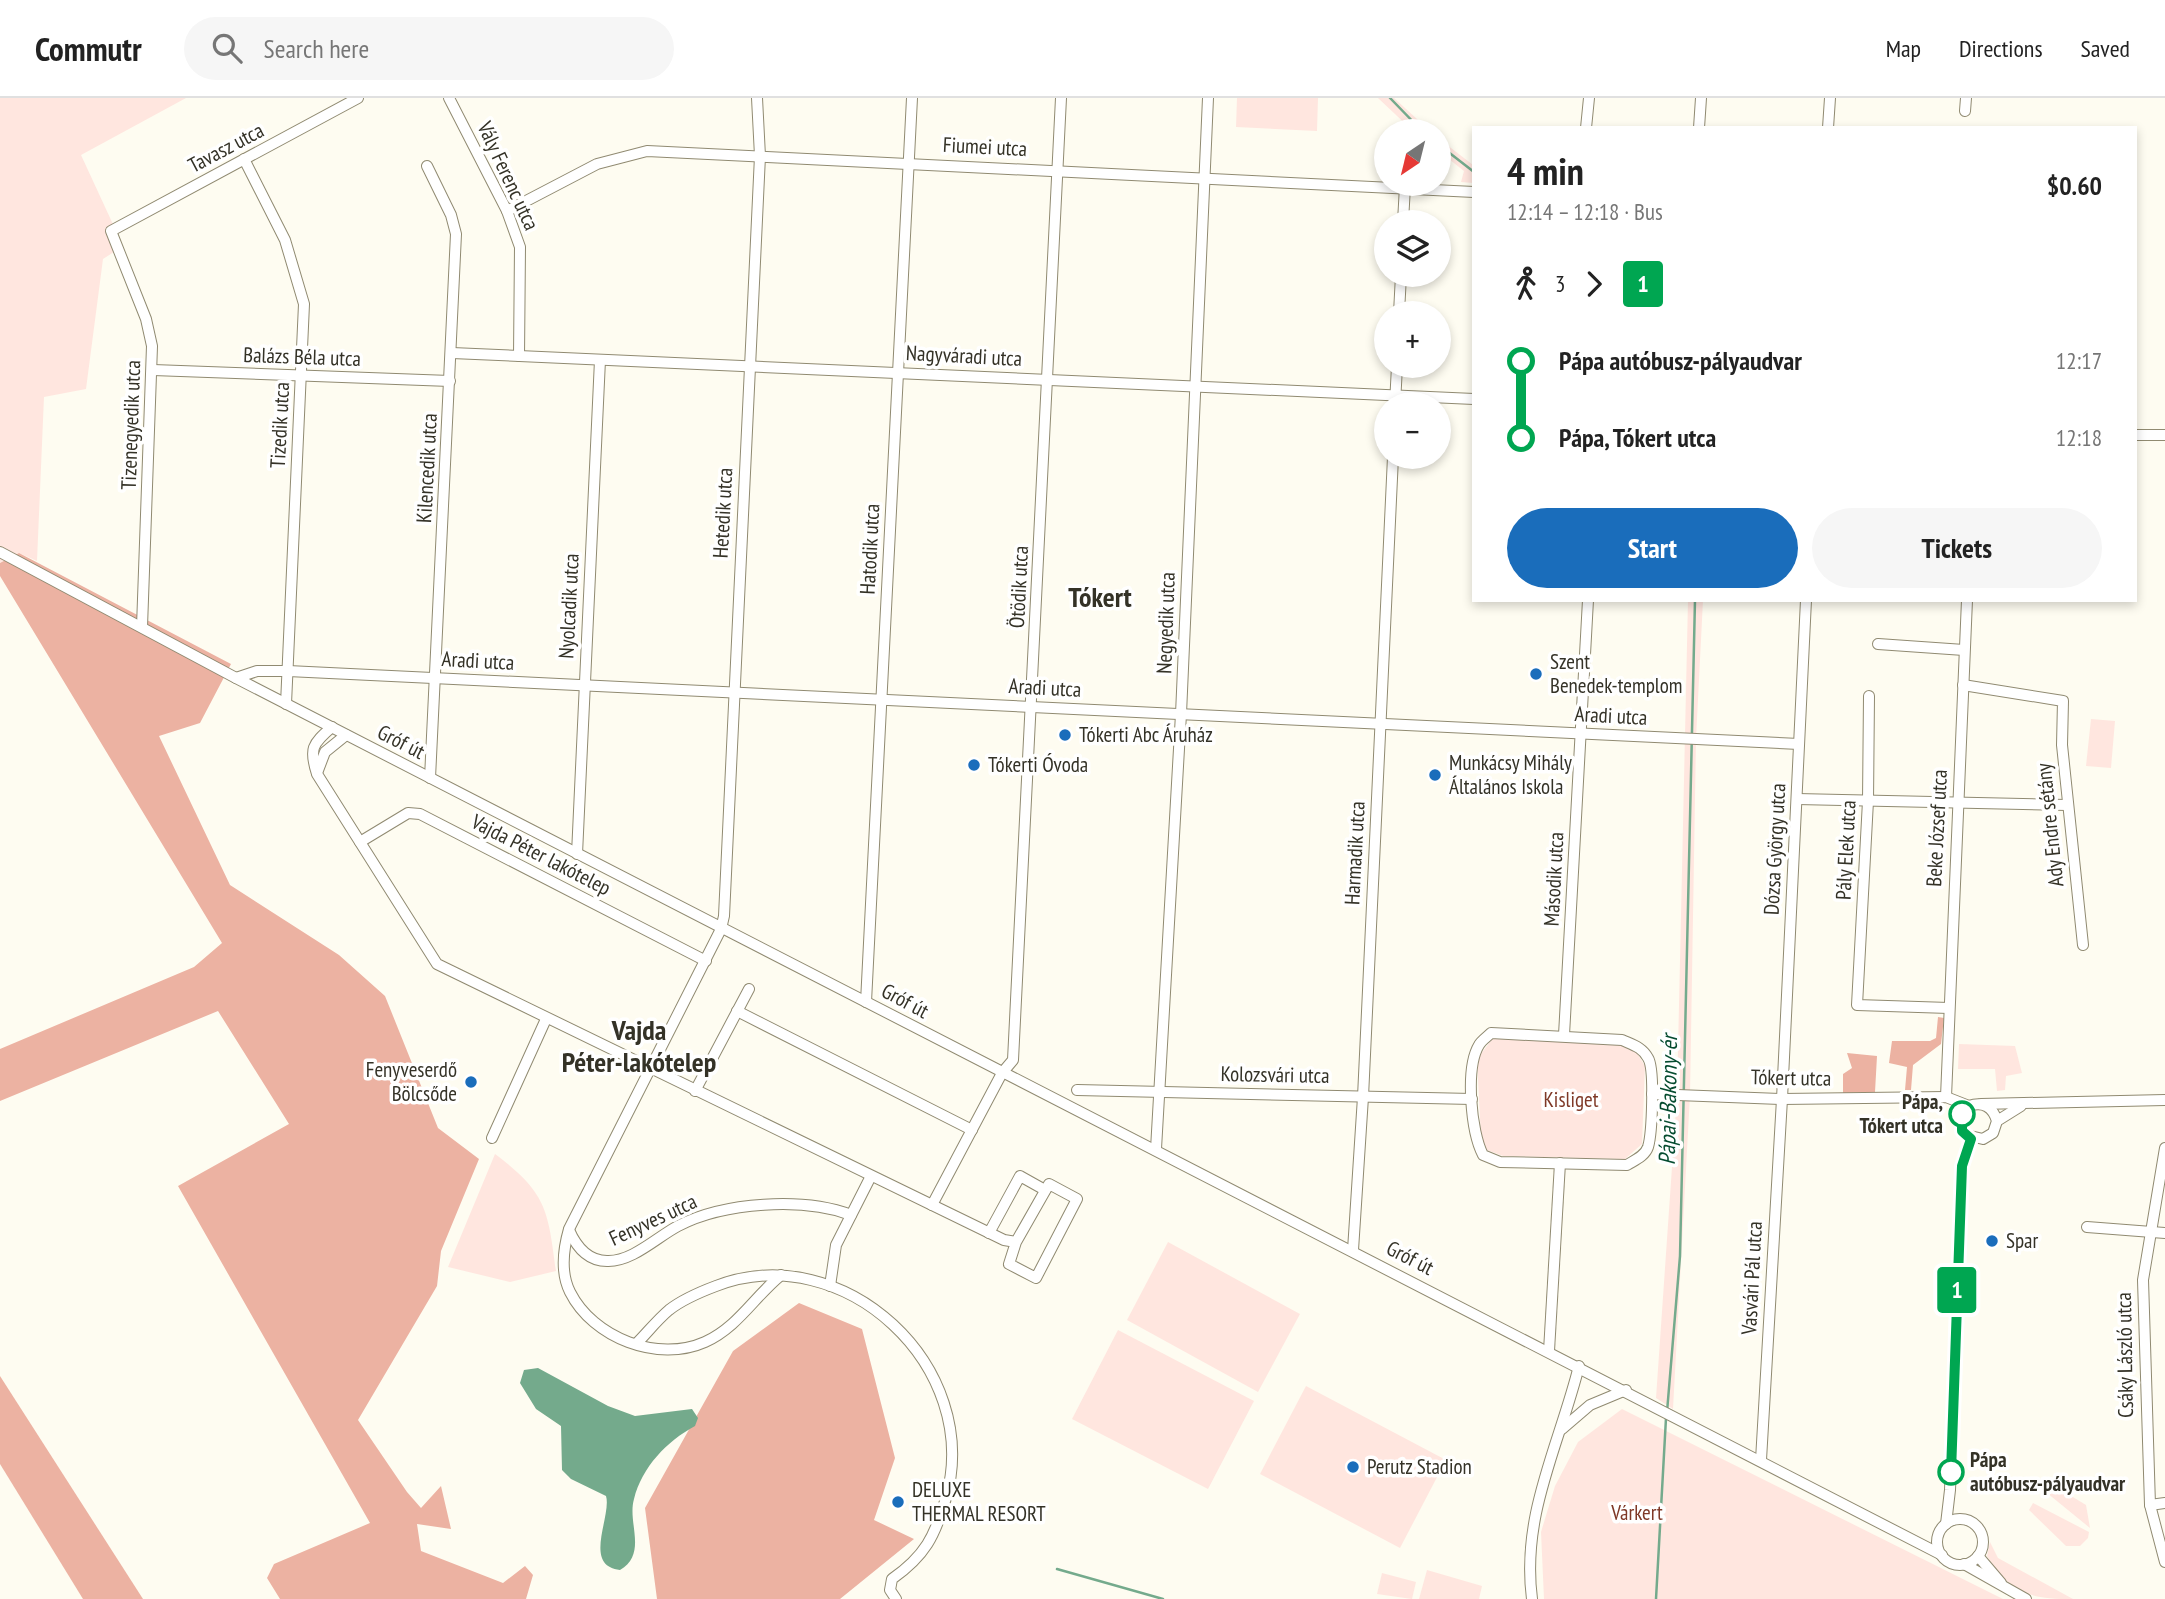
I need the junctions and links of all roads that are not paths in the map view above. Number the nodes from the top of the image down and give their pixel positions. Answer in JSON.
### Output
{"nodes":[{"id":1,"x":358,"y":98,"type":"edge"},
{"id":2,"x":449,"y":98,"type":"edge"},
{"id":3,"x":757,"y":98,"type":"edge"},
{"id":4,"x":912,"y":98,"type":"edge"},
{"id":5,"x":1060,"y":98,"type":"edge"},
{"id":6,"x":1209,"y":98,"type":"edge"},
{"id":7,"x":1589,"y":98,"type":"edge"},
{"id":8,"x":1701,"y":98,"type":"edge"},
{"id":9,"x":1830,"y":98,"type":"edge"},
{"id":10,"x":1966,"y":98,"type":"edge"},
{"id":11,"x":1965,"y":111,"type":"dead end"},
{"id":12,"x":1586,"y":126,"type":"edge"},
{"id":13,"x":1699,"y":126,"type":"edge"},
{"id":14,"x":1828,"y":126,"type":"edge"},
{"id":15,"x":760,"y":156,"type":"junction"},
{"id":16,"x":244,"y":159,"type":"junction"},
{"id":17,"x":910,"y":163,"type":"junction"},
{"id":18,"x":427,"y":166,"type":"dead end"},
{"id":19,"x":1057,"y":169,"type":"junction"},
{"id":20,"x":1205,"y":176,"type":"junction"},
{"id":21,"x":1374,"y":184,"type":"edge"},
{"id":22,"x":1451,"y":190,"type":"edge"},
{"id":23,"x":1472,"y":192,"type":"edge"},
{"id":24,"x":507,"y":211,"type":"junction"},
{"id":25,"x":111,"y":231,"type":"joint"},
{"id":26,"x":452,"y":354,"type":"junction"},
{"id":27,"x":519,"y":356,"type":"junction"},
{"id":28,"x":600,"y":360,"type":"junction"},
{"id":29,"x":749,"y":366,"type":"junction"},
{"id":30,"x":153,"y":370,"type":"junction"},
{"id":31,"x":898,"y":372,"type":"junction"},
{"id":32,"x":302,"y":376,"type":"junction"},
{"id":33,"x":1047,"y":380,"type":"junction"},
{"id":34,"x":450,"y":382,"type":"junction"},
{"id":35,"x":1195,"y":386,"type":"junction"},
{"id":36,"x":1374,"y":398,"type":"edge"},
{"id":37,"x":1451,"y":399,"type":"edge"},
{"id":38,"x":1472,"y":399,"type":"edge"},
{"id":39,"x":2137,"y":435,"type":"edge"},
{"id":40,"x":2165,"y":435,"type":"edge"},
{"id":41,"x":1392,"y":469,"type":"edge"},
{"id":42,"x":0,"y":552,"type":"edge"},
{"id":43,"x":1588,"y":602,"type":"edge"},
{"id":44,"x":1806,"y":602,"type":"edge"},
{"id":45,"x":1968,"y":602,"type":"edge"},
{"id":46,"x":142,"y":626,"type":"junction"},
{"id":47,"x":1878,"y":644,"type":"dead end"},
{"id":48,"x":1964,"y":650,"type":"junction"},
{"id":49,"x":288,"y":671,"type":"junction"},
{"id":50,"x":236,"y":678,"type":"junction"},
{"id":51,"x":435,"y":678,"type":"junction"},
{"id":52,"x":585,"y":685,"type":"junction"},
{"id":53,"x":1963,"y":685,"type":"junction"},
{"id":54,"x":733,"y":693,"type":"junction"},
{"id":55,"x":1869,"y":696,"type":"dead end"},
{"id":56,"x":883,"y":700,"type":"junction"},
{"id":57,"x":286,"y":704,"type":"junction"},
{"id":58,"x":1032,"y":707,"type":"junction"},
{"id":59,"x":1181,"y":714,"type":"junction"},
{"id":60,"x":1380,"y":724,"type":"junction"},
{"id":61,"x":332,"y":727,"type":"junction"},
{"id":62,"x":1582,"y":734,"type":"junction"},
{"id":63,"x":346,"y":735,"type":"junction"},
{"id":64,"x":1799,"y":744,"type":"junction"},
{"id":65,"x":317,"y":774,"type":"junction"},
{"id":66,"x":430,"y":778,"type":"junction"},
{"id":67,"x":1797,"y":799,"type":"junction"},
{"id":68,"x":1868,"y":801,"type":"junction"},
{"id":69,"x":1957,"y":803,"type":"junction"},
{"id":70,"x":2067,"y":805,"type":"junction"},
{"id":71,"x":360,"y":842,"type":"junction"},
{"id":72,"x":577,"y":854,"type":"junction"},
{"id":73,"x":722,"y":929,"type":"junction"},
{"id":74,"x":2082,"y":946,"type":"dead end"},
{"id":75,"x":706,"y":961,"type":"junction"},
{"id":76,"x":749,"y":989,"type":"dead end"},
{"id":77,"x":866,"y":1002,"type":"junction"},
{"id":78,"x":1949,"y":1008,"type":"junction"},
{"id":79,"x":737,"y":1011,"type":"junction"},
{"id":80,"x":546,"y":1019,"type":"junction"},
{"id":81,"x":1564,"y":1035,"type":"junction"},
{"id":82,"x":652,"y":1070,"type":"junction"},
{"id":83,"x":1002,"y":1073,"type":"junction"},
{"id":84,"x":1077,"y":1090,"type":"dead end"},
{"id":85,"x":695,"y":1091,"type":"junction"},
{"id":86,"x":1160,"y":1091,"type":"junction"},
{"id":87,"x":1652,"y":1094,"type":"junction"},
{"id":88,"x":1363,"y":1097,"type":"junction"},
{"id":89,"x":1945,"y":1097,"type":"junction"},
{"id":90,"x":1472,"y":1099,"type":"junction"},
{"id":91,"x":1783,"y":1099,"type":"junction"},
{"id":92,"x":2165,"y":1100,"type":"edge"},
{"id":93,"x":1981,"y":1104,"type":"junction"},
{"id":94,"x":2028,"y":1104,"type":"junction"},
{"id":95,"x":1969,"y":1106,"type":"junction"},
{"id":96,"x":1997,"y":1121,"type":"junction"},
{"id":97,"x":972,"y":1130,"type":"junction"},
{"id":98,"x":492,"y":1138,"type":"dead end"},
{"id":99,"x":1971,"y":1139,"type":"junction"},
{"id":100,"x":2165,"y":1148,"type":"edge"},
{"id":101,"x":1156,"y":1149,"type":"junction"},
{"id":102,"x":1560,"y":1163,"type":"junction"},
{"id":103,"x":871,"y":1176,"type":"junction"},
{"id":104,"x":1045,"y":1190,"type":"junction"},
{"id":105,"x":932,"y":1205,"type":"junction"},
{"id":106,"x":850,"y":1215,"type":"junction"},
{"id":107,"x":2087,"y":1227,"type":"dead end"},
{"id":108,"x":569,"y":1229,"type":"junction"},
{"id":109,"x":2152,"y":1232,"type":"junction"},
{"id":110,"x":989,"y":1233,"type":"junction"},
{"id":111,"x":2165,"y":1233,"type":"edge"},
{"id":112,"x":1017,"y":1242,"type":"junction"},
{"id":113,"x":1353,"y":1250,"type":"junction"},
{"id":114,"x":781,"y":1275,"type":"junction"},
{"id":115,"x":830,"y":1286,"type":"junction"},
{"id":116,"x":636,"y":1344,"type":"junction"},
{"id":117,"x":1549,"y":1351,"type":"junction"},
{"id":118,"x":1579,"y":1366,"type":"junction"},
{"id":119,"x":1626,"y":1390,"type":"junction"},
{"id":120,"x":1561,"y":1429,"type":"junction"},
{"id":121,"x":1761,"y":1460,"type":"junction"},
{"id":122,"x":1950,"y":1490,"type":"junction"},
{"id":123,"x":2165,"y":1503,"type":"edge"},
{"id":124,"x":2150,"y":1505,"type":"junction"},
{"id":125,"x":1959,"y":1519,"type":"junction"},
{"id":126,"x":1944,"y":1527,"type":"junction"},
{"id":127,"x":1914,"y":1539,"type":"junction"},
{"id":128,"x":1942,"y":1555,"type":"junction"},
{"id":129,"x":1978,"y":1556,"type":"junction"},
{"id":130,"x":2165,"y":1563,"type":"edge"},
{"id":131,"x":1964,"y":1564,"type":"junction"},
{"id":132,"x":2022,"y":1597,"type":"edge"},
{"id":133,"x":895,"y":1599,"type":"edge"},
{"id":134,"x":1531,"y":1599,"type":"edge"}],
"edges":[{"from":1,"to":16,"type":"street","name":"Tavasz utca"},
{"from":2,"to":24,"type":"street","name":"Vály Ferenc utca"},
{"from":3,"to":15,"type":"street","name":"Hetedik utca"},
{"from":4,"to":17,"type":"street","name":"Hatodik utca"},
{"from":5,"to":19,"type":"street","name":"Ötödik utca"},
{"from":6,"to":20,"type":"street","name":"Negyedik utca"},
{"from":7,"to":12,"type":"street"},
{"from":8,"to":13,"type":"street"},
{"from":9,"to":14,"type":"street"},
{"from":10,"to":11,"type":"street"},
{"from":15,"to":17,"type":"street","name":"Fiumei utca"},
{"from":15,"to":24,"type":"street","name":"Fiumei utca"},
{"from":15,"to":29,"type":"street","name":"Hetedik utca"},
{"from":16,"to":25,"type":"street","name":"Tavasz utca"},
{"from":16,"to":32,"type":"street","name":"Tizedik utca"},
{"from":17,"to":19,"type":"street","name":"Fiumei utca"},
{"from":17,"to":31,"type":"street","name":"Hatodik utca"},
{"from":18,"to":26,"type":"street","name":"Kilencedik utca"},
{"from":19,"to":20,"type":"street","name":"Fiumei utca"},
{"from":19,"to":33,"type":"street","name":"Ötödik utca"},
{"from":20,"to":21,"type":"street","name":"Fiumei utca"},
{"from":20,"to":35,"type":"street","name":"Negyedik utca"},
{"from":22,"to":23,"type":"street","name":"Fiumei utca"},
{"from":24,"to":27,"type":"street","name":"Vály Ferenc utca"},
{"from":25,"to":30,"type":"street","name":"Tizenegyedik utca"},
{"from":26,"to":27,"type":"street","name":"Nagyváradi utca"},
{"from":26,"to":34,"type":"street","name":"Kilencedik utca"},
{"from":27,"to":28,"type":"street","name":"Nagyváradi utca"},
{"from":28,"to":29,"type":"street","name":"Nagyváradi utca"},
{"from":28,"to":52,"type":"street","name":"Nyolcadik utca"},
{"from":29,"to":31,"type":"street","name":"Nagyváradi utca"},
{"from":29,"to":54,"type":"street","name":"Hetedik utca"},
{"from":30,"to":32,"type":"street","name":"Balázs Béla utca"},
{"from":30,"to":46,"type":"street","name":"Tizenegyedik utca"},
{"from":31,"to":33,"type":"street","name":"Nagyváradi utca"},
{"from":31,"to":56,"type":"street","name":"Hatodik utca"},
{"from":32,"to":34,"type":"street","name":"Balázs Béla utca"},
{"from":32,"to":49,"type":"street","name":"Tizedik utca"},
{"from":33,"to":35,"type":"street","name":"Nagyváradi utca"},
{"from":33,"to":58,"type":"street","name":"Ötödik utca"},
{"from":34,"to":51,"type":"street","name":"Kilencedik utca"},
{"from":35,"to":36,"type":"street","name":"Nagyváradi utca"},
{"from":35,"to":59,"type":"street","name":"Negyedik utca"},
{"from":37,"to":38,"type":"street","name":"Nagyváradi utca"},
{"from":39,"to":40,"type":"street"},
{"from":41,"to":60,"type":"street","name":"Harmadik utca"},
{"from":42,"to":46,"type":"street","name":"Gróf út"},
{"from":43,"to":62,"type":"street","name":"Második utca"},
{"from":44,"to":64,"type":"street","name":"Dózsa György utca"},
{"from":45,"to":48,"type":"street","name":"Beke József utca"},
{"from":46,"to":50,"type":"street","name":"Gróf út"},
{"from":47,"to":48,"type":"street"},
{"from":48,"to":53,"type":"street","name":"Beke József utca"},
{"from":49,"to":50,"type":"street","name":"Aradi utca"},
{"from":49,"to":51,"type":"street","name":"Aradi utca"},
{"from":49,"to":57,"type":"street","name":"Tizedik utca"},
{"from":50,"to":57,"type":"street","name":"Gróf út"},
{"from":51,"to":52,"type":"street","name":"Aradi utca"},
{"from":51,"to":66,"type":"street","name":"Kilencedik utca"},
{"from":52,"to":54,"type":"street","name":"Aradi utca"},
{"from":52,"to":72,"type":"street","name":"Nyolcadik utca"},
{"from":53,"to":69,"type":"street","name":"Beke József utca"},
{"from":53,"to":70,"type":"street","name":"Ady Endre sétány"},
{"from":54,"to":56,"type":"street","name":"Aradi utca"},
{"from":54,"to":73,"type":"street","name":"Hetedik utca"},
{"from":55,"to":68,"type":"street","name":"Pály Elek utca"},
{"from":56,"to":58,"type":"street","name":"Aradi utca"},
{"from":56,"to":77,"type":"street","name":"Hatodik utca"},
{"from":57,"to":61,"type":"street","name":"Gróf út"},
{"from":58,"to":59,"type":"street","name":"Aradi utca"},
{"from":58,"to":83,"type":"street","name":"Ötödik utca"},
{"from":59,"to":60,"type":"street","name":"Aradi utca"},
{"from":59,"to":86,"type":"street","name":"Negyedik utca"},
{"from":60,"to":62,"type":"street","name":"Aradi utca"},
{"from":60,"to":88,"type":"street","name":"Harmadik utca"},
{"from":61,"to":63,"type":"street","name":"Gróf út"},
{"from":61,"to":65,"type":"street"},
{"from":62,"to":64,"type":"street","name":"Aradi utca"},
{"from":62,"to":81,"type":"street","name":"Második utca"},
{"from":63,"to":65,"type":"street"},
{"from":63,"to":66,"type":"street","name":"Gróf út"},
{"from":64,"to":67,"type":"street","name":"Dózsa György utca"},
{"from":65,"to":71,"type":"street"},
{"from":66,"to":72,"type":"street","name":"Gróf út"},
{"from":67,"to":68,"type":"street"},
{"from":67,"to":91,"type":"street","name":"Dózsa György utca"},
{"from":68,"to":69,"type":"street"},
{"from":68,"to":78,"type":"street","name":"Pály Elek utca"},
{"from":69,"to":70,"type":"street"},
{"from":69,"to":78,"type":"street","name":"Beke József utca"},
{"from":70,"to":74,"type":"street","name":"Ady Endre sétány"},
{"from":71,"to":75,"type":"street","name":"Vajda Péter lakótelep"},
{"from":71,"to":80,"type":"street"},
{"from":72,"to":73,"type":"street","name":"Gróf út"},
{"from":73,"to":75,"type":"street"},
{"from":73,"to":77,"type":"street","name":"Gróf út"},
{"from":75,"to":82,"type":"street"},
{"from":76,"to":79,"type":"street"},
{"from":77,"to":83,"type":"street","name":"Gróf út"},
{"from":78,"to":89,"type":"street","name":"Beke József utca"},
{"from":79,"to":85,"type":"street"},
{"from":79,"to":97,"type":"street"},
{"from":80,"to":82,"type":"street"},
{"from":80,"to":98,"type":"street"},
{"from":81,"to":87,"type":"street"},
{"from":81,"to":90,"type":"street"},
{"from":82,"to":85,"type":"street"},
{"from":82,"to":108,"type":"street"},
{"from":83,"to":97,"type":"street"},
{"from":83,"to":101,"type":"street","name":"Gróf út"},
{"from":84,"to":86,"type":"street","name":"Kolozsvári utca"},
{"from":85,"to":103,"type":"street"},
{"from":86,"to":88,"type":"street","name":"Kolozsvári utca"},
{"from":86,"to":101,"type":"street","name":"Negyedik utca"},
{"from":87,"to":91,"type":"street","name":"Tókert utca"},
{"from":87,"to":102,"type":"street"},
{"from":88,"to":90,"type":"street","name":"Kolozsvári utca"},
{"from":88,"to":113,"type":"street","name":"Harmadik utca"},
{"from":89,"to":91,"type":"street","name":"Tókert utca"},
{"from":89,"to":95,"type":"street","name":"Tókert utca"},
{"from":90,"to":102,"type":"street"},
{"from":91,"to":121,"type":"street","name":"Vasvári Pál utca"},
{"from":92,"to":94,"type":"street"},
{"from":93,"to":94,"type":"street"},
{"from":93,"to":95,"type":"street"},
{"from":93,"to":96,"type":"street"},
{"from":94,"to":96,"type":"street"},
{"from":95,"to":99,"type":"street"},
{"from":96,"to":99,"type":"street"},
{"from":97,"to":105,"type":"street"},
{"from":99,"to":122,"type":"street"},
{"from":100,"to":109,"type":"street","name":"Csáky László utca"},
{"from":101,"to":113,"type":"street","name":"Gróf út"},
{"from":102,"to":117,"type":"street"},
{"from":103,"to":105,"type":"street"},
{"from":103,"to":106,"type":"street"},
{"from":104,"to":110,"type":"street"},
{"from":104,"to":112,"type":"street"},
{"from":104,"to":112,"type":"street"},
{"from":105,"to":110,"type":"street"},
{"from":106,"to":108,"type":"street","name":"Fenyves utca"},
{"from":106,"to":115,"type":"street"},
{"from":107,"to":109,"type":"street"},
{"from":108,"to":116,"type":"street"},
{"from":109,"to":111,"type":"street"},
{"from":109,"to":124,"type":"street","name":"Csáky László utca"},
{"from":110,"to":112,"type":"street"},
{"from":113,"to":117,"type":"street","name":"Gróf út"},
{"from":114,"to":115,"type":"street"},
{"from":114,"to":116,"type":"street"},
{"from":114,"to":116,"type":"street"},
{"from":115,"to":133,"type":"street"},
{"from":117,"to":118,"type":"street","name":"Gróf út"},
{"from":118,"to":119,"type":"street","name":"Gróf út"},
{"from":118,"to":120,"type":"street"},
{"from":119,"to":120,"type":"street"},
{"from":119,"to":121,"type":"street","name":"Gróf út"},
{"from":120,"to":134,"type":"street"},
{"from":121,"to":127,"type":"street"},
{"from":122,"to":125,"type":"street"},
{"from":122,"to":126,"type":"street"},
{"from":123,"to":124,"type":"street"},
{"from":124,"to":130,"type":"street","name":"Csáky László utca"},
{"from":125,"to":126,"type":"street"},
{"from":125,"to":129,"type":"street"},
{"from":126,"to":127,"type":"street"},
{"from":126,"to":128,"type":"street"},
{"from":127,"to":128,"type":"street"},
{"from":128,"to":131,"type":"street"},
{"from":129,"to":131,"type":"street"},
{"from":129,"to":132,"type":"street"},
{"from":131,"to":132,"type":"street"}]}
